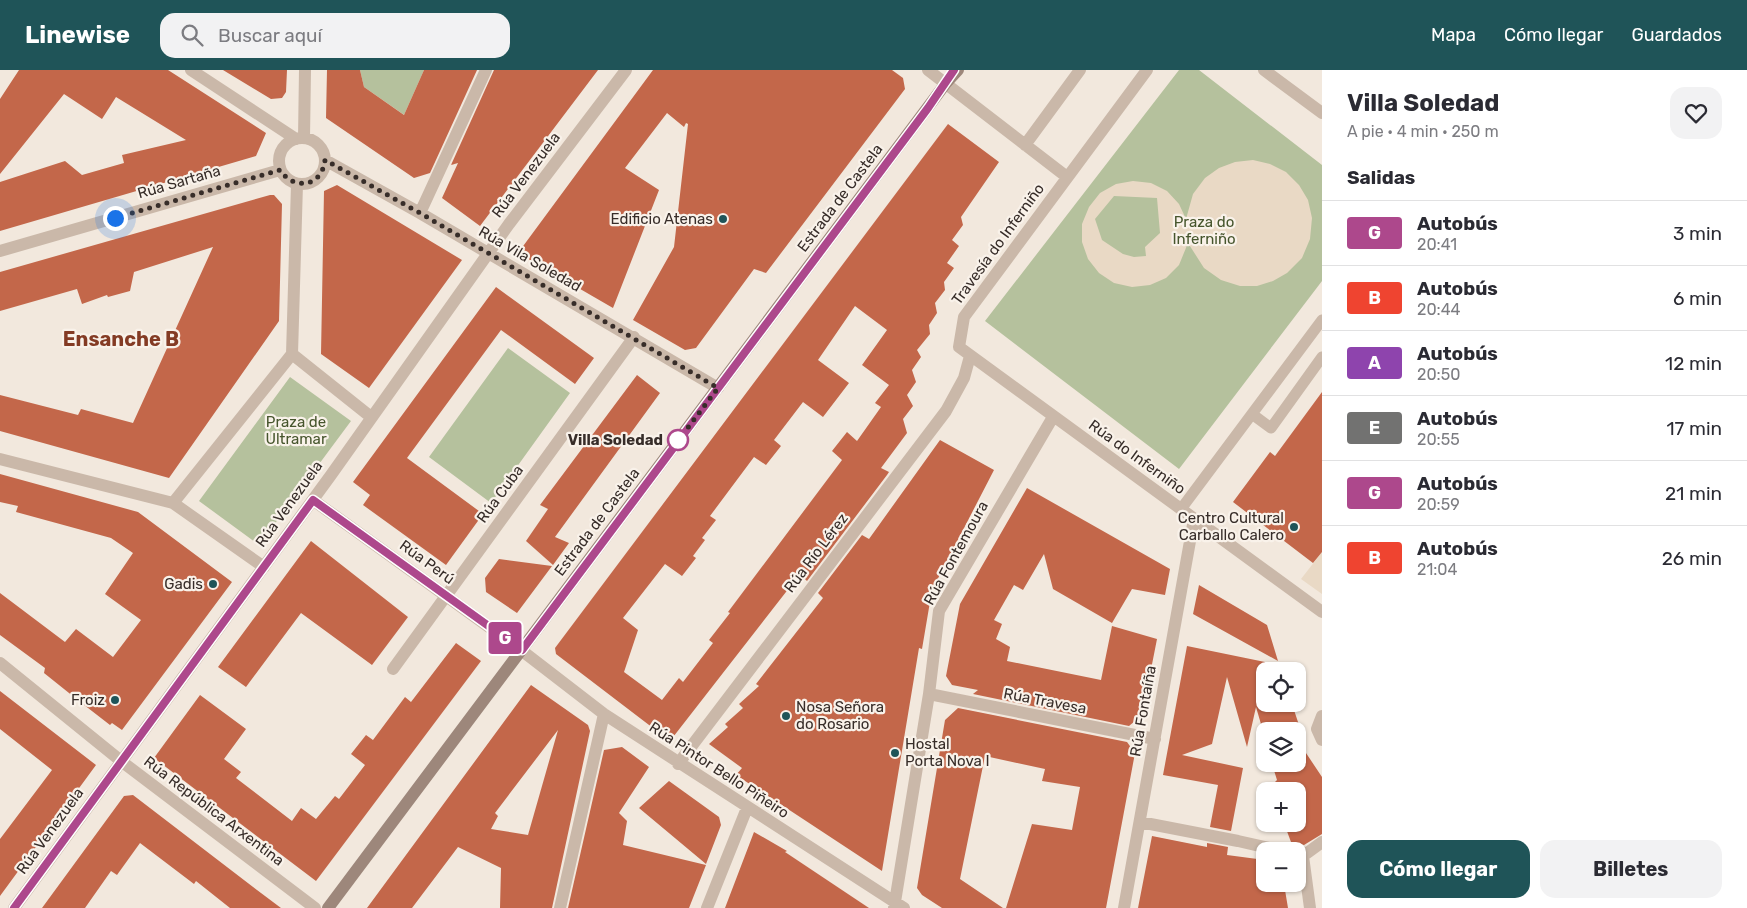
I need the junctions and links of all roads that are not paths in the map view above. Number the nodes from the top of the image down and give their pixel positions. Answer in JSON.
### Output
{"nodes":[{"id":1,"x":191,"y":70,"type":"edge"},
{"id":2,"x":305,"y":70,"type":"edge"},
{"id":3,"x":486,"y":70,"type":"edge"},
{"id":4,"x":626,"y":70,"type":"edge"},
{"id":5,"x":928,"y":70,"type":"edge"},
{"id":6,"x":954,"y":70,"type":"edge"},
{"id":7,"x":958,"y":70,"type":"edge"},
{"id":8,"x":1080,"y":70,"type":"edge"},
{"id":9,"x":1147,"y":70,"type":"edge"},
{"id":10,"x":1264,"y":70,"type":"edge"},
{"id":11,"x":946,"y":83,"type":"junction"},
{"id":12,"x":1322,"y":113,"type":"edge"},
{"id":13,"x":300,"y":138,"type":"junction"},
{"id":14,"x":1025,"y":145,"type":"junction"},
{"id":15,"x":325,"y":160,"type":"junction"},
{"id":16,"x":280,"y":170,"type":"junction"},
{"id":17,"x":1067,"y":177,"type":"junction"},
{"id":18,"x":297,"y":184,"type":"junction"},
{"id":19,"x":420,"y":213,"type":"junction"},
{"id":20,"x":0,"y":251,"type":"edge"},
{"id":21,"x":488,"y":253,"type":"junction"},
{"id":22,"x":1322,"y":320,"type":"edge"},
{"id":23,"x":634,"y":337,"type":"junction"},
{"id":24,"x":292,"y":354,"type":"junction"},
{"id":25,"x":970,"y":356,"type":"junction"},
{"id":26,"x":1322,"y":357,"type":"edge"},
{"id":27,"x":718,"y":388,"type":"junction"},
{"id":28,"x":1252,"y":414,"type":"junction"},
{"id":29,"x":1053,"y":416,"type":"junction"},
{"id":30,"x":371,"y":417,"type":"junction"},
{"id":31,"x":0,"y":459,"type":"edge"},
{"id":32,"x":313,"y":500,"type":"junction"},
{"id":33,"x":173,"y":503,"type":"junction"},
{"id":34,"x":1181,"y":509,"type":"junction"},
{"id":35,"x":1194,"y":519,"type":"junction"},
{"id":36,"x":264,"y":567,"type":"junction"},
{"id":37,"x":447,"y":596,"type":"junction"},
{"id":38,"x":1322,"y":612,"type":"edge"},
{"id":39,"x":522,"y":650,"type":"junction"},
{"id":40,"x":0,"y":664,"type":"edge"},
{"id":41,"x":393,"y":669,"type":"dead end"},
{"id":42,"x":929,"y":694,"type":"junction"},
{"id":43,"x":604,"y":714,"type":"junction"},
{"id":44,"x":1322,"y":716,"type":"edge"},
{"id":45,"x":1155,"y":739,"type":"junction"},
{"id":46,"x":1322,"y":740,"type":"edge"},
{"id":47,"x":121,"y":761,"type":"junction"},
{"id":48,"x":678,"y":764,"type":"junction"},
{"id":49,"x":748,"y":808,"type":"junction"},
{"id":50,"x":1140,"y":822,"type":"junction"},
{"id":51,"x":1322,"y":842,"type":"edge"},
{"id":52,"x":1256,"y":844,"type":"edge"},
{"id":53,"x":1306,"y":852,"type":"edge"},
{"id":54,"x":1306,"y":887,"type":"edge"},
{"id":55,"x":898,"y":906,"type":"edge"},
{"id":56,"x":14,"y":908,"type":"edge"},
{"id":57,"x":315,"y":908,"type":"edge"},
{"id":58,"x":328,"y":908,"type":"edge"},
{"id":59,"x":560,"y":908,"type":"edge"},
{"id":60,"x":707,"y":908,"type":"edge"},
{"id":61,"x":1124,"y":908,"type":"edge"},
{"id":62,"x":1310,"y":908,"type":"edge"}],
"edges":[{"from":1,"to":13,"type":"street"},
{"from":2,"to":13,"type":"street"},
{"from":3,"to":19,"type":"street"},
{"from":4,"to":21,"type":"street","name":"Rúa Venezuela"},
{"from":5,"to":11,"type":"street","name":"Travesía do Inferniño"},
{"from":6,"to":11,"type":"main road","name":"Estrada de Castela"},
{"from":7,"to":11,"type":"main road","name":"Estrada de Castela"},
{"from":8,"to":14,"type":"street"},
{"from":9,"to":17,"type":"street","name":"Travesía do Inferniño"},
{"from":10,"to":12,"type":"street"},
{"from":11,"to":14,"type":"street","name":"Travesía do Inferniño"},
{"from":11,"to":27,"type":"main road","name":"Estrada de Castela"},
{"from":13,"to":15,"type":"street"},
{"from":13,"to":16,"type":"street"},
{"from":14,"to":17,"type":"street","name":"Travesía do Inferniño"},
{"from":15,"to":18,"type":"street"},
{"from":15,"to":19,"type":"street","name":"Rúa Vila Soledad"},
{"from":16,"to":18,"type":"street"},
{"from":16,"to":20,"type":"street","name":"Rúa Sartaña"},
{"from":17,"to":25,"type":"street","name":"Travesía do Inferniño"},
{"from":18,"to":24,"type":"street"},
{"from":19,"to":21,"type":"street","name":"Rúa Vila Soledad"},
{"from":21,"to":23,"type":"street","name":"Rúa Vila Soledad"},
{"from":21,"to":30,"type":"street","name":"Rúa Venezuela"},
{"from":22,"to":28,"type":"lane"},
{"from":23,"to":27,"type":"street","name":"Rúa Vila Soledad"},
{"from":23,"to":37,"type":"street","name":"Rúa Cuba"},
{"from":24,"to":30,"type":"street"},
{"from":24,"to":33,"type":"street"},
{"from":25,"to":29,"type":"street"},
{"from":25,"to":48,"type":"street","name":"Rúa Río Lérez"},
{"from":26,"to":28,"type":"lane"},
{"from":27,"to":39,"type":"main road","name":"Estrada de Castela"},
{"from":28,"to":34,"type":"lane"},
{"from":29,"to":34,"type":"street","name":"Rúa do Inferniño"},
{"from":29,"to":42,"type":"street","name":"Rúa Fontemoura"},
{"from":30,"to":32,"type":"street","name":"Rúa Venezuela"},
{"from":31,"to":33,"type":"street"},
{"from":32,"to":36,"type":"street","name":"Rúa Venezuela"},
{"from":32,"to":37,"type":"street","name":"Rúa Perú"},
{"from":33,"to":36,"type":"street"},
{"from":34,"to":35,"type":"street","name":"Rúa do Inferniño"},
{"from":35,"to":38,"type":"street","name":"Rúa do Inferniño"},
{"from":35,"to":45,"type":"street","name":"Rúa Fontaíña"},
{"from":36,"to":47,"type":"street","name":"Rúa Venezuela"},
{"from":37,"to":39,"type":"street","name":"Rúa Perú"},
{"from":37,"to":41,"type":"street","name":"Rúa Cuba"},
{"from":39,"to":43,"type":"street","name":"Rúa Pintor Bello Piñeiro"},
{"from":39,"to":58,"type":"main road","name":"Estrada de Castela"},
{"from":40,"to":47,"type":"street","name":"Rúa República Arxentina"},
{"from":42,"to":45,"type":"street","name":"Rúa Travesa"},
{"from":42,"to":55,"type":"street","name":"Rúa Fontemoura"},
{"from":43,"to":48,"type":"street","name":"Rúa Pintor Bello Piñeiro"},
{"from":43,"to":59,"type":"street"},
{"from":44,"to":46,"type":"street"},
{"from":45,"to":50,"type":"street","name":"Rúa Fontaíña"},
{"from":47,"to":56,"type":"street","name":"Rúa Venezuela"},
{"from":47,"to":57,"type":"street","name":"Rúa República Arxentina"},
{"from":48,"to":49,"type":"street","name":"Rúa Pintor Bello Piñeiro"},
{"from":49,"to":55,"type":"street","name":"Rúa Pintor Bello Piñeiro"},
{"from":49,"to":60,"type":"street"},
{"from":50,"to":52,"type":"street"},
{"from":50,"to":61,"type":"street","name":"Rúa Fontaíña"},
{"from":51,"to":53,"type":"street"},
{"from":54,"to":62,"type":"street"}]}
